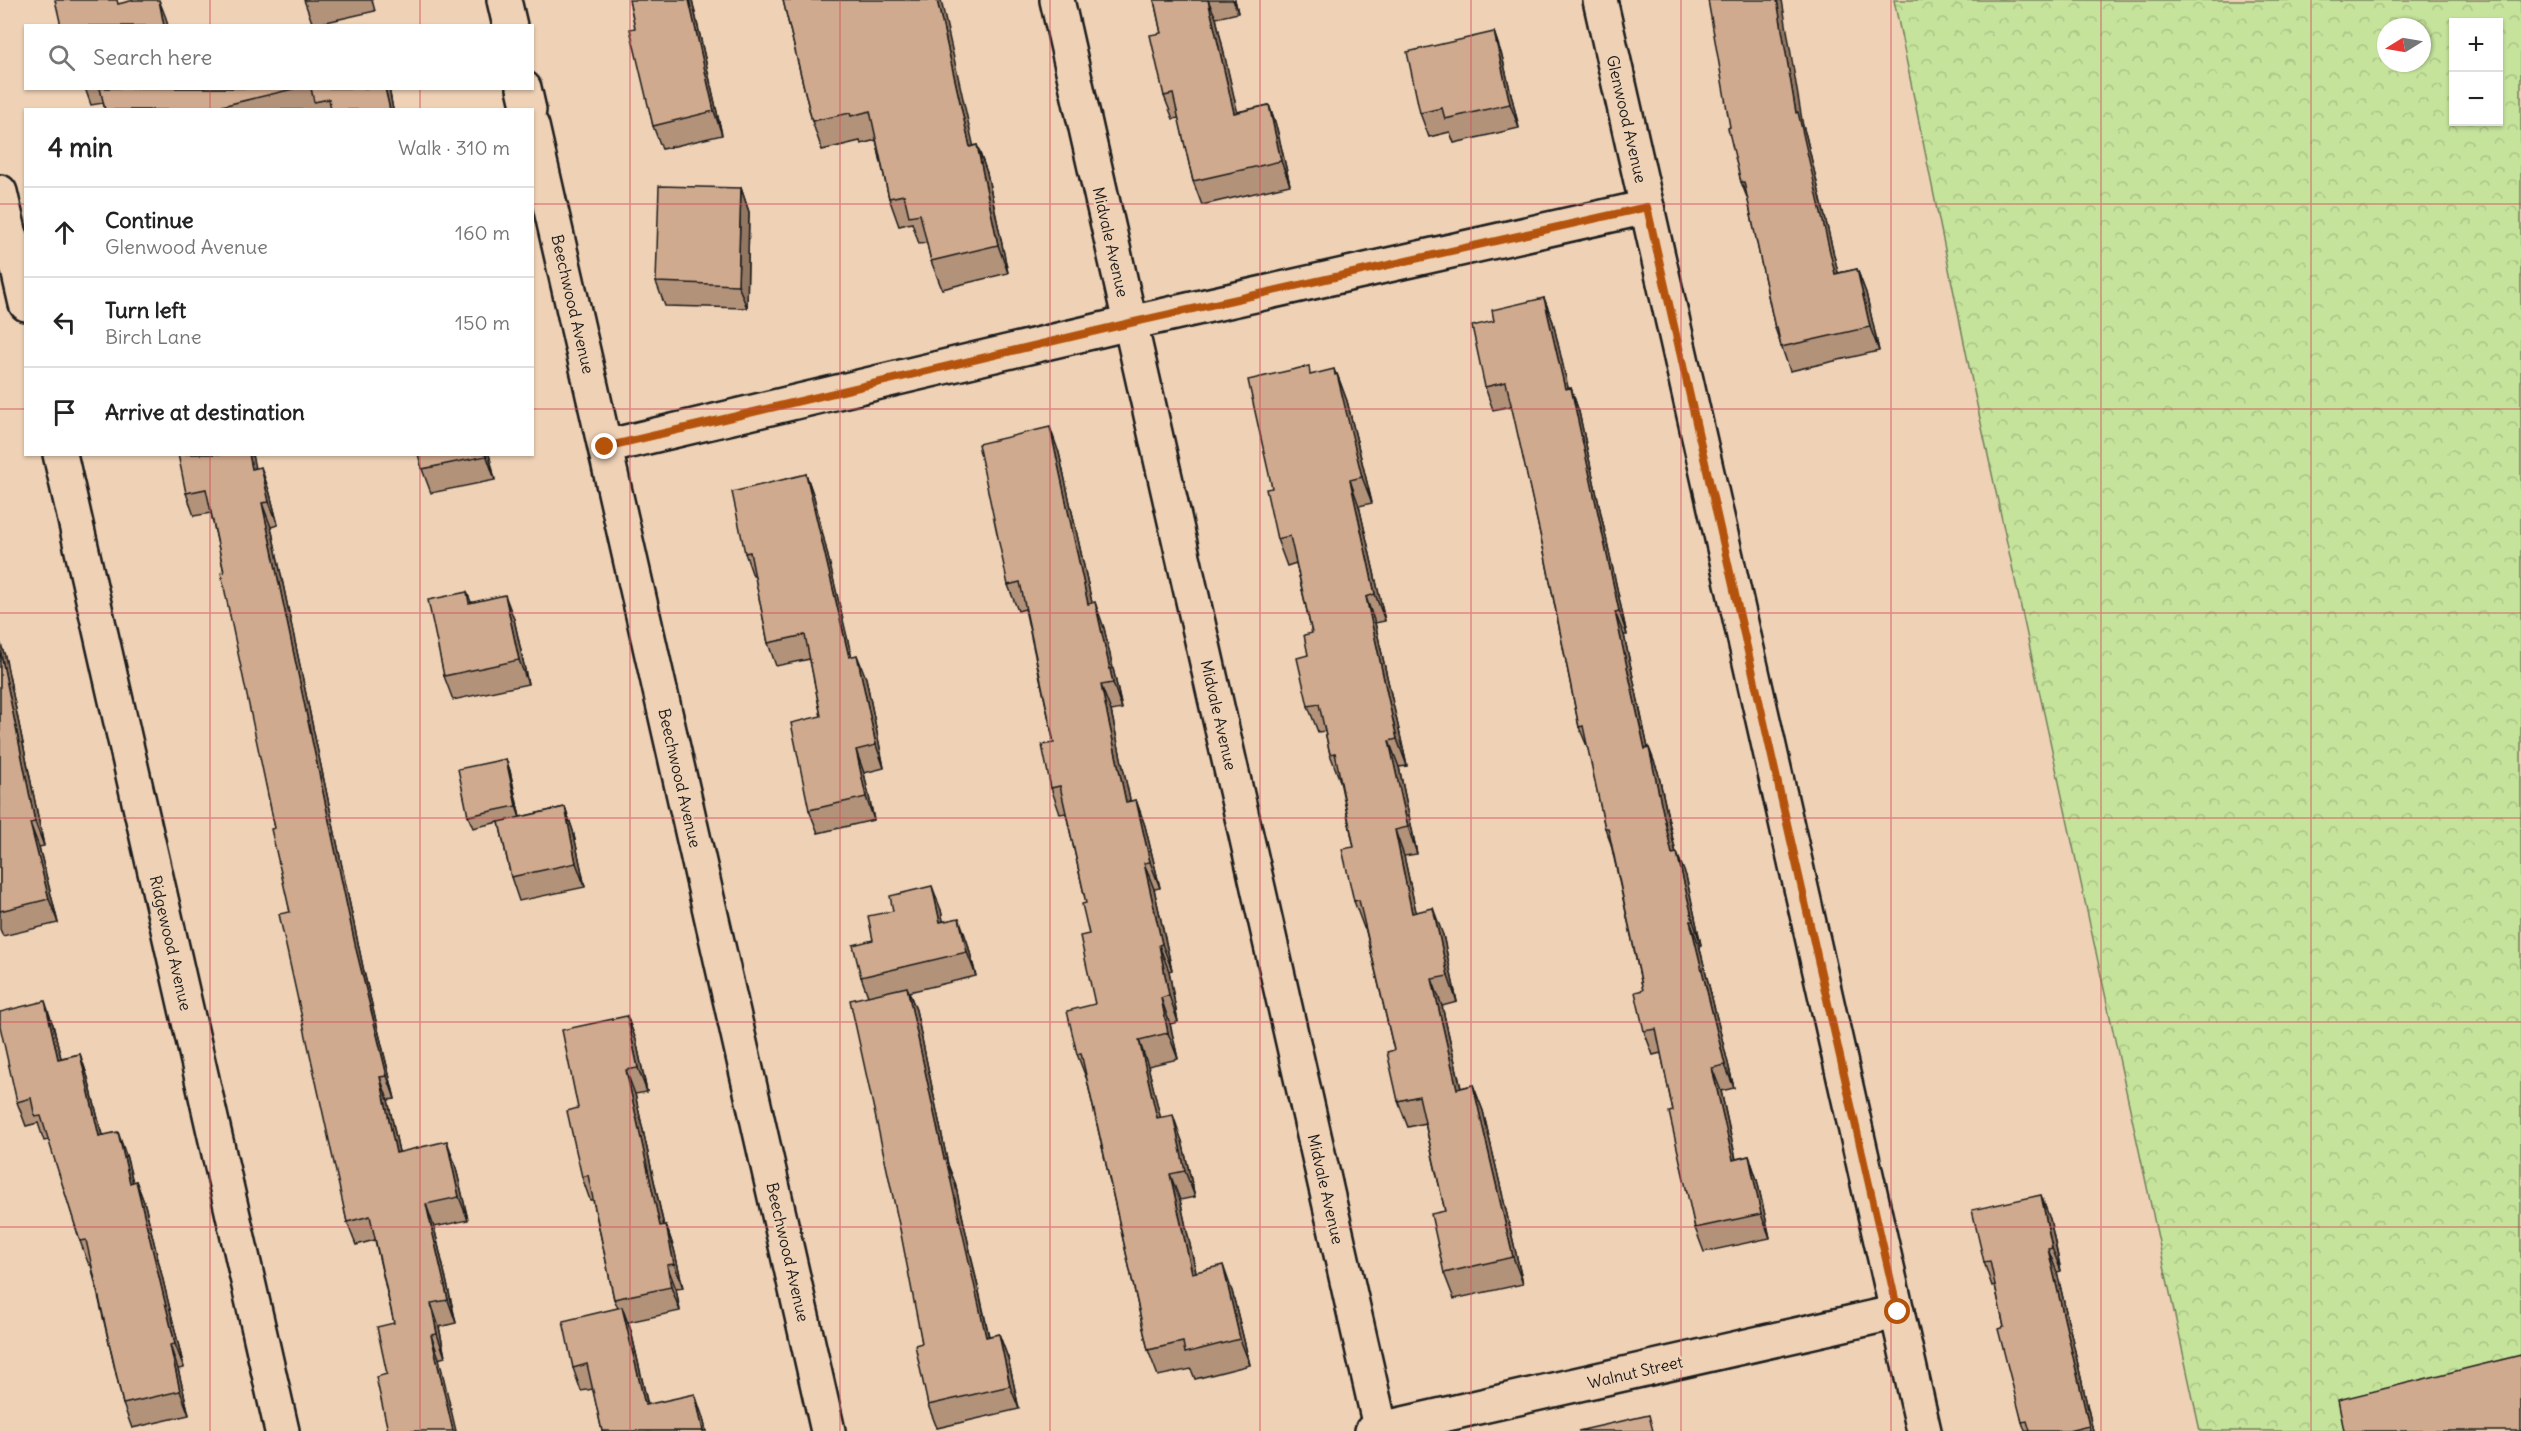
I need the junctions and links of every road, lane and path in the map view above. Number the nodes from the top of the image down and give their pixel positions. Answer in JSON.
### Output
{"nodes":[{"id":1,"x":504,"y":0,"type":"edge"},
{"id":2,"x":1057,"y":0,"type":"edge"},
{"id":3,"x":1600,"y":0,"type":"edge"},
{"id":4,"x":510,"y":24,"type":"edge"},
{"id":5,"x":524,"y":90,"type":"edge"},
{"id":6,"x":529,"y":108,"type":"edge"},
{"id":7,"x":534,"y":135,"type":"edge"},
{"id":8,"x":0,"y":192,"type":"edge"},
{"id":9,"x":1647,"y":207,"type":"junction"},
{"id":10,"x":24,"y":295,"type":"edge"},
{"id":11,"x":1130,"y":323,"type":"junction"},
{"id":12,"x":605,"y":447,"type":"junction"},
{"id":13,"x":60,"y":456,"type":"edge"},
{"id":14,"x":1898,"y":1312,"type":"junction"},
{"id":15,"x":1378,"y":1430,"type":"edge"},
{"id":16,"x":282,"y":1431,"type":"edge"},
{"id":17,"x":828,"y":1431,"type":"edge"},
{"id":18,"x":1924,"y":1431,"type":"edge"}],
"edges":[{"from":1,"to":4,"type":"street"},
{"from":2,"to":11,"type":"street","name":"Midvale Avenue"},
{"from":3,"to":9,"type":"street","name":"Glenwood Avenue"},
{"from":5,"to":6,"type":"street"},
{"from":7,"to":12,"type":"street","name":"Beechwood Avenue"},
{"from":8,"to":10,"type":"street"},
{"from":9,"to":11,"type":"street"},
{"from":9,"to":14,"type":"street","name":"Glenwood Avenue"},
{"from":11,"to":12,"type":"street"},
{"from":11,"to":15,"type":"street","name":"Midvale Avenue"},
{"from":12,"to":17,"type":"street","name":"Beechwood Avenue"},
{"from":13,"to":16,"type":"street","name":"Ridgewood Avenue"},
{"from":14,"to":15,"type":"street","name":"Walnut Street"},
{"from":14,"to":18,"type":"street","name":"Glenwood Avenue"}]}
